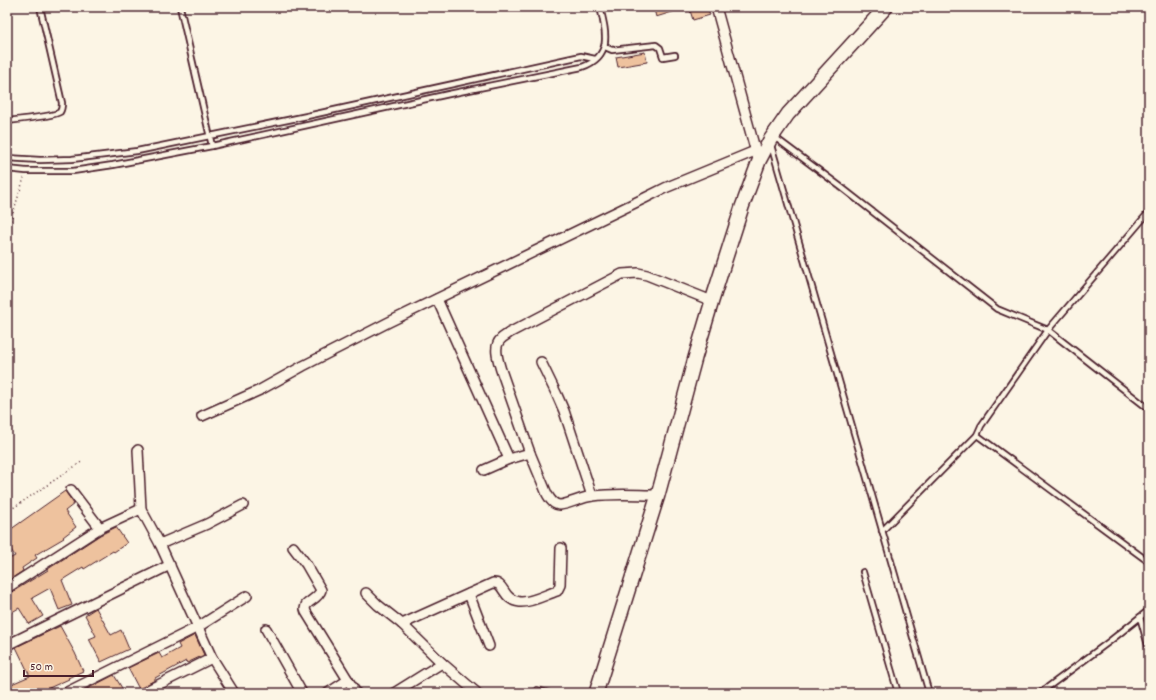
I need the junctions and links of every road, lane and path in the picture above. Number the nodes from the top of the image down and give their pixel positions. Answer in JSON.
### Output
{"nodes":[{"id":1,"x":40,"y":7,"type":"edge"},
{"id":2,"x":180,"y":7,"type":"edge"},
{"id":3,"x":600,"y":7,"type":"edge"},
{"id":4,"x":716,"y":7,"type":"edge"},
{"id":5,"x":886,"y":7,"type":"edge"},
{"id":6,"x":605,"y":47,"type":"junction"},
{"id":7,"x":675,"y":55,"type":"dead end"},
{"id":8,"x":595,"y":59,"type":"junction"},
{"id":9,"x":7,"y":121,"type":"edge"},
{"id":10,"x":210,"y":136,"type":"junction"},
{"id":11,"x":771,"y":138,"type":"junction"},
{"id":12,"x":212,"y":146,"type":"junction"},
{"id":13,"x":757,"y":156,"type":"junction"},
{"id":14,"x":7,"y":158,"type":"edge"},
{"id":15,"x":7,"y":169,"type":"edge"},
{"id":16,"x":26,"y":171,"type":"junction"},
{"id":17,"x":1149,"y":212,"type":"edge"},
{"id":18,"x":7,"y":232,"type":"edge"},
{"id":19,"x":437,"y":299,"type":"junction"},
{"id":20,"x":712,"y":301,"type":"junction"},
{"id":21,"x":1048,"y":330,"type":"junction"},
{"id":22,"x":541,"y":362,"type":"dead end"},
{"id":23,"x":1149,"y":409,"type":"edge"},
{"id":24,"x":202,"y":416,"type":"dead end"},
{"id":25,"x":977,"y":435,"type":"junction"},
{"id":26,"x":138,"y":450,"type":"dead end"},
{"id":27,"x":530,"y":453,"type":"junction"},
{"id":28,"x":509,"y":459,"type":"junction"},
{"id":29,"x":83,"y":460,"type":"dead end"},
{"id":30,"x":484,"y":470,"type":"dead end"},
{"id":31,"x":72,"y":490,"type":"dead end"},
{"id":32,"x":658,"y":495,"type":"junction"},
{"id":33,"x":592,"y":496,"type":"junction"},
{"id":34,"x":243,"y":504,"type":"dead end"},
{"id":35,"x":141,"y":509,"type":"junction"},
{"id":36,"x":7,"y":512,"type":"edge"},
{"id":37,"x":100,"y":528,"type":"junction"},
{"id":38,"x":882,"y":531,"type":"junction"},
{"id":39,"x":160,"y":544,"type":"junction"},
{"id":40,"x":293,"y":547,"type":"dead end"},
{"id":41,"x":561,"y":548,"type":"dead end"},
{"id":42,"x":1149,"y":562,"type":"edge"},
{"id":43,"x":170,"y":565,"type":"junction"},
{"id":44,"x":863,"y":572,"type":"dead end"},
{"id":45,"x":7,"y":588,"type":"edge"},
{"id":46,"x":366,"y":593,"type":"dead end"},
{"id":47,"x":468,"y":594,"type":"junction"},
{"id":48,"x":247,"y":596,"type":"dead end"},
{"id":49,"x":1149,"y":610,"type":"edge"},
{"id":50,"x":1140,"y":617,"type":"junction"},
{"id":51,"x":402,"y":624,"type":"junction"},
{"id":52,"x":198,"y":626,"type":"junction"},
{"id":53,"x":266,"y":629,"type":"dead end"},
{"id":54,"x":7,"y":645,"type":"edge"},
{"id":55,"x":489,"y":646,"type":"dead end"},
{"id":56,"x":1149,"y":649,"type":"edge"},
{"id":57,"x":212,"y":658,"type":"junction"},
{"id":58,"x":442,"y":663,"type":"junction"},
{"id":59,"x":348,"y":680,"type":"junction"},
{"id":60,"x":150,"y":689,"type":"dead end"},
{"id":61,"x":537,"y":690,"type":"dead end"},
{"id":62,"x":64,"y":693,"type":"edge"},
{"id":63,"x":234,"y":693,"type":"edge"},
{"id":64,"x":302,"y":693,"type":"edge"},
{"id":65,"x":328,"y":693,"type":"edge"},
{"id":66,"x":356,"y":693,"type":"edge"},
{"id":67,"x":394,"y":693,"type":"edge"},
{"id":68,"x":477,"y":693,"type":"edge"},
{"id":69,"x":548,"y":693,"type":"edge"},
{"id":70,"x":596,"y":693,"type":"edge"},
{"id":71,"x":898,"y":693,"type":"edge"},
{"id":72,"x":929,"y":693,"type":"edge"},
{"id":73,"x":1040,"y":693,"type":"edge"}],
"edges":[{"from":1,"to":9,"type":"lane"},
{"from":2,"to":10,"type":"lane"},
{"from":3,"to":6,"type":"lane"},
{"from":4,"to":13,"type":"street"},
{"from":5,"to":11,"type":"main road"},
{"from":6,"to":7,"type":"lane"},
{"from":6,"to":8,"type":"lane"},
{"from":8,"to":10,"type":"lane"},
{"from":8,"to":12,"type":"lane"},
{"from":10,"to":12,"type":"lane"},
{"from":10,"to":14,"type":"lane"},
{"from":11,"to":13,"type":"main road"},
{"from":11,"to":21,"type":"lane"},
{"from":11,"to":38,"type":"lane"},
{"from":12,"to":16,"type":"lane"},
{"from":13,"to":19,"type":"street"},
{"from":13,"to":20,"type":"main road"},
{"from":15,"to":16,"type":"lane"},
{"from":16,"to":18,"type":"path"},
{"from":17,"to":21,"type":"lane"},
{"from":19,"to":24,"type":"street"},
{"from":19,"to":28,"type":"street"},
{"from":20,"to":27,"type":"street"},
{"from":20,"to":32,"type":"main road"},
{"from":21,"to":23,"type":"lane"},
{"from":21,"to":25,"type":"lane"},
{"from":22,"to":33,"type":"street"},
{"from":25,"to":38,"type":"lane"},
{"from":25,"to":42,"type":"lane"},
{"from":26,"to":35,"type":"street"},
{"from":27,"to":28,"type":"street"},
{"from":27,"to":33,"type":"street"},
{"from":28,"to":30,"type":"street"},
{"from":29,"to":36,"type":"path"},
{"from":31,"to":37,"type":"street"},
{"from":32,"to":33,"type":"street"},
{"from":32,"to":70,"type":"main road"},
{"from":34,"to":39,"type":"street"},
{"from":35,"to":37,"type":"street"},
{"from":35,"to":39,"type":"street"},
{"from":37,"to":45,"type":"street"},
{"from":38,"to":72,"type":"lane"},
{"from":39,"to":43,"type":"street"},
{"from":40,"to":59,"type":"street"},
{"from":41,"to":47,"type":"street"},
{"from":43,"to":52,"type":"street"},
{"from":43,"to":54,"type":"street"},
{"from":44,"to":71,"type":"lane"},
{"from":46,"to":51,"type":"street"},
{"from":47,"to":51,"type":"street"},
{"from":47,"to":55,"type":"street"},
{"from":48,"to":52,"type":"street"},
{"from":49,"to":50,"type":"lane"},
{"from":50,"to":56,"type":"lane"},
{"from":50,"to":73,"type":"lane"},
{"from":51,"to":58,"type":"street"},
{"from":52,"to":57,"type":"street"},
{"from":52,"to":62,"type":"street"},
{"from":53,"to":64,"type":"street"},
{"from":57,"to":60,"type":"street"},
{"from":57,"to":63,"type":"street"},
{"from":58,"to":67,"type":"street"},
{"from":58,"to":68,"type":"street"},
{"from":59,"to":65,"type":"street"},
{"from":59,"to":66,"type":"street"},
{"from":61,"to":69,"type":"lane"}]}
